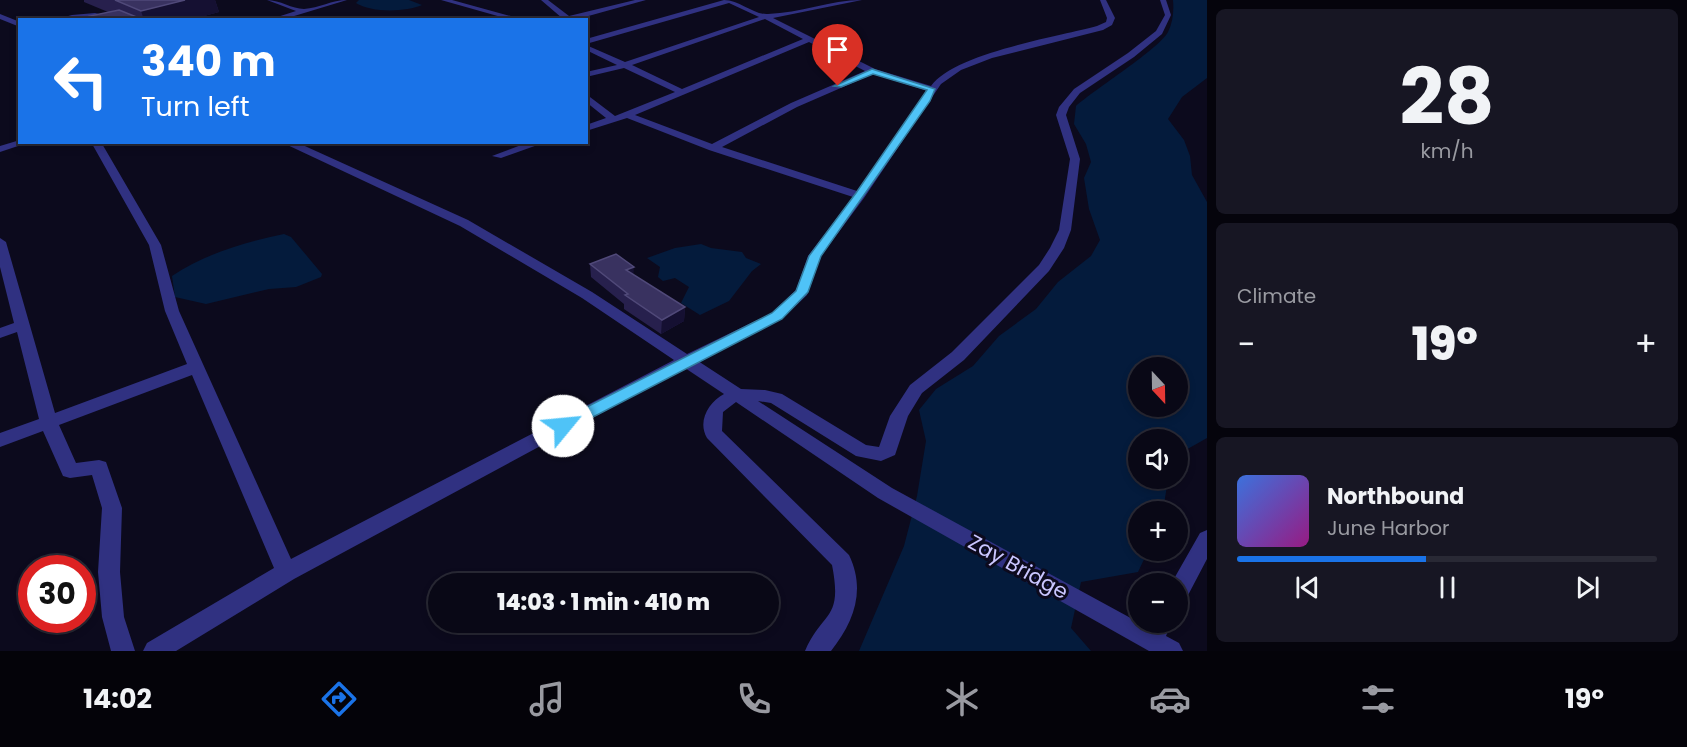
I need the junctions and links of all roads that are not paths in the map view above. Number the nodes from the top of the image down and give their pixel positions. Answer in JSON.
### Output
{"nodes":[{"id":1,"x":270,"y":0,"type":"edge"},
{"id":2,"x":344,"y":0,"type":"edge"},
{"id":3,"x":444,"y":0,"type":"edge"},
{"id":4,"x":544,"y":0,"type":"edge"},
{"id":5,"x":643,"y":0,"type":"edge"},
{"id":6,"x":859,"y":0,"type":"edge"},
{"id":7,"x":1103,"y":0,"type":"edge"},
{"id":8,"x":1163,"y":0,"type":"edge"},
{"id":9,"x":728,"y":1,"type":"edge"},
{"id":10,"x":303,"y":11,"type":"junction"},
{"id":11,"x":0,"y":16,"type":"edge"},
{"id":12,"x":765,"y":17,"type":"junction"},
{"id":13,"x":68,"y":18,"type":"edge"},
{"id":14,"x":113,"y":18,"type":"edge"},
{"id":15,"x":278,"y":18,"type":"edge"},
{"id":16,"x":514,"y":18,"type":"edge"},
{"id":17,"x":565,"y":18,"type":"edge"},
{"id":18,"x":570,"y":18,"type":"edge"},
{"id":19,"x":18,"y":24,"type":"edge"},
{"id":20,"x":595,"y":32,"type":"dead end"},
{"id":21,"x":603,"y":36,"type":"junction"},
{"id":22,"x":810,"y":39,"type":"junction"},
{"id":23,"x":588,"y":41,"type":"edge"},
{"id":24,"x":588,"y":48,"type":"edge"},
{"id":25,"x":625,"y":65,"type":"junction"},
{"id":26,"x":872,"y":71,"type":"junction"},
{"id":27,"x":588,"y":74,"type":"edge"},
{"id":28,"x":931,"y":89,"type":"junction"},
{"id":29,"x":682,"y":92,"type":"junction"},
{"id":30,"x":588,"y":99,"type":"edge"},
{"id":31,"x":627,"y":115,"type":"junction"},
{"id":32,"x":613,"y":119,"type":"junction"},
{"id":33,"x":588,"y":127,"type":"edge"},
{"id":34,"x":19,"y":144,"type":"edge"},
{"id":35,"x":97,"y":144,"type":"edge"},
{"id":36,"x":290,"y":144,"type":"edge"},
{"id":37,"x":535,"y":144,"type":"edge"},
{"id":38,"x":713,"y":148,"type":"junction"},
{"id":39,"x":0,"y":149,"type":"edge"},
{"id":40,"x":497,"y":156,"type":"dead end"},
{"id":41,"x":860,"y":196,"type":"junction"},
{"id":42,"x":0,"y":242,"type":"edge"},
{"id":43,"x":21,"y":326,"type":"junction"},
{"id":44,"x":0,"y":333,"type":"edge"},
{"id":45,"x":687,"y":362,"type":"junction"},
{"id":46,"x":196,"y":367,"type":"junction"},
{"id":47,"x":738,"y":395,"type":"junction"},
{"id":48,"x":49,"y":423,"type":"junction"},
{"id":49,"x":0,"y":440,"type":"edge"},
{"id":50,"x":1207,"y":539,"type":"edge"},
{"id":51,"x":285,"y":572,"type":"junction"},
{"id":52,"x":1188,"y":574,"type":"edge"},
{"id":53,"x":1161,"y":638,"type":"edge"},
{"id":54,"x":123,"y":651,"type":"edge"},
{"id":55,"x":155,"y":651,"type":"edge"},
{"id":56,"x":818,"y":651,"type":"edge"}],
"edges":[{"from":1,"to":10,"type":"street"},
{"from":2,"to":10,"type":"street"},
{"from":3,"to":16,"type":"street"},
{"from":4,"to":17,"type":"street"},
{"from":5,"to":18,"type":"street"},
{"from":6,"to":12,"type":"street"},
{"from":7,"to":28,"type":"street"},
{"from":8,"to":47,"type":"street"},
{"from":9,"to":12,"type":"street"},
{"from":9,"to":21,"type":"street"},
{"from":10,"to":15,"type":"street"},
{"from":11,"to":19,"type":"street"},
{"from":12,"to":22,"type":"street"},
{"from":12,"to":25,"type":"street"},
{"from":13,"to":14,"type":"street"},
{"from":20,"to":21,"type":"street"},
{"from":21,"to":23,"type":"street"},
{"from":22,"to":26,"type":"street"},
{"from":22,"to":29,"type":"street"},
{"from":24,"to":25,"type":"street"},
{"from":25,"to":27,"type":"street"},
{"from":25,"to":29,"type":"street"},
{"from":26,"to":28,"type":"street"},
{"from":26,"to":38,"type":"street"},
{"from":28,"to":41,"type":"street"},
{"from":29,"to":31,"type":"street"},
{"from":30,"to":32,"type":"street"},
{"from":31,"to":32,"type":"street"},
{"from":31,"to":38,"type":"street"},
{"from":32,"to":33,"type":"street"},
{"from":34,"to":39,"type":"street"},
{"from":35,"to":46,"type":"street"},
{"from":36,"to":45,"type":"street","name":"Zay Bridge"},
{"from":37,"to":40,"type":"street"},
{"from":38,"to":41,"type":"street"},
{"from":41,"to":45,"type":"street"},
{"from":42,"to":43,"type":"street"},
{"from":43,"to":44,"type":"street"},
{"from":43,"to":48,"type":"street"},
{"from":45,"to":47,"type":"street","name":"Zay Bridge"},
{"from":45,"to":51,"type":"street"},
{"from":46,"to":48,"type":"street"},
{"from":46,"to":51,"type":"street"},
{"from":47,"to":53,"type":"street","name":"Zay Bridge"},
{"from":47,"to":56,"type":"street"},
{"from":48,"to":49,"type":"street"},
{"from":48,"to":54,"type":"street"},
{"from":50,"to":52,"type":"street"},
{"from":51,"to":55,"type":"street"}]}
